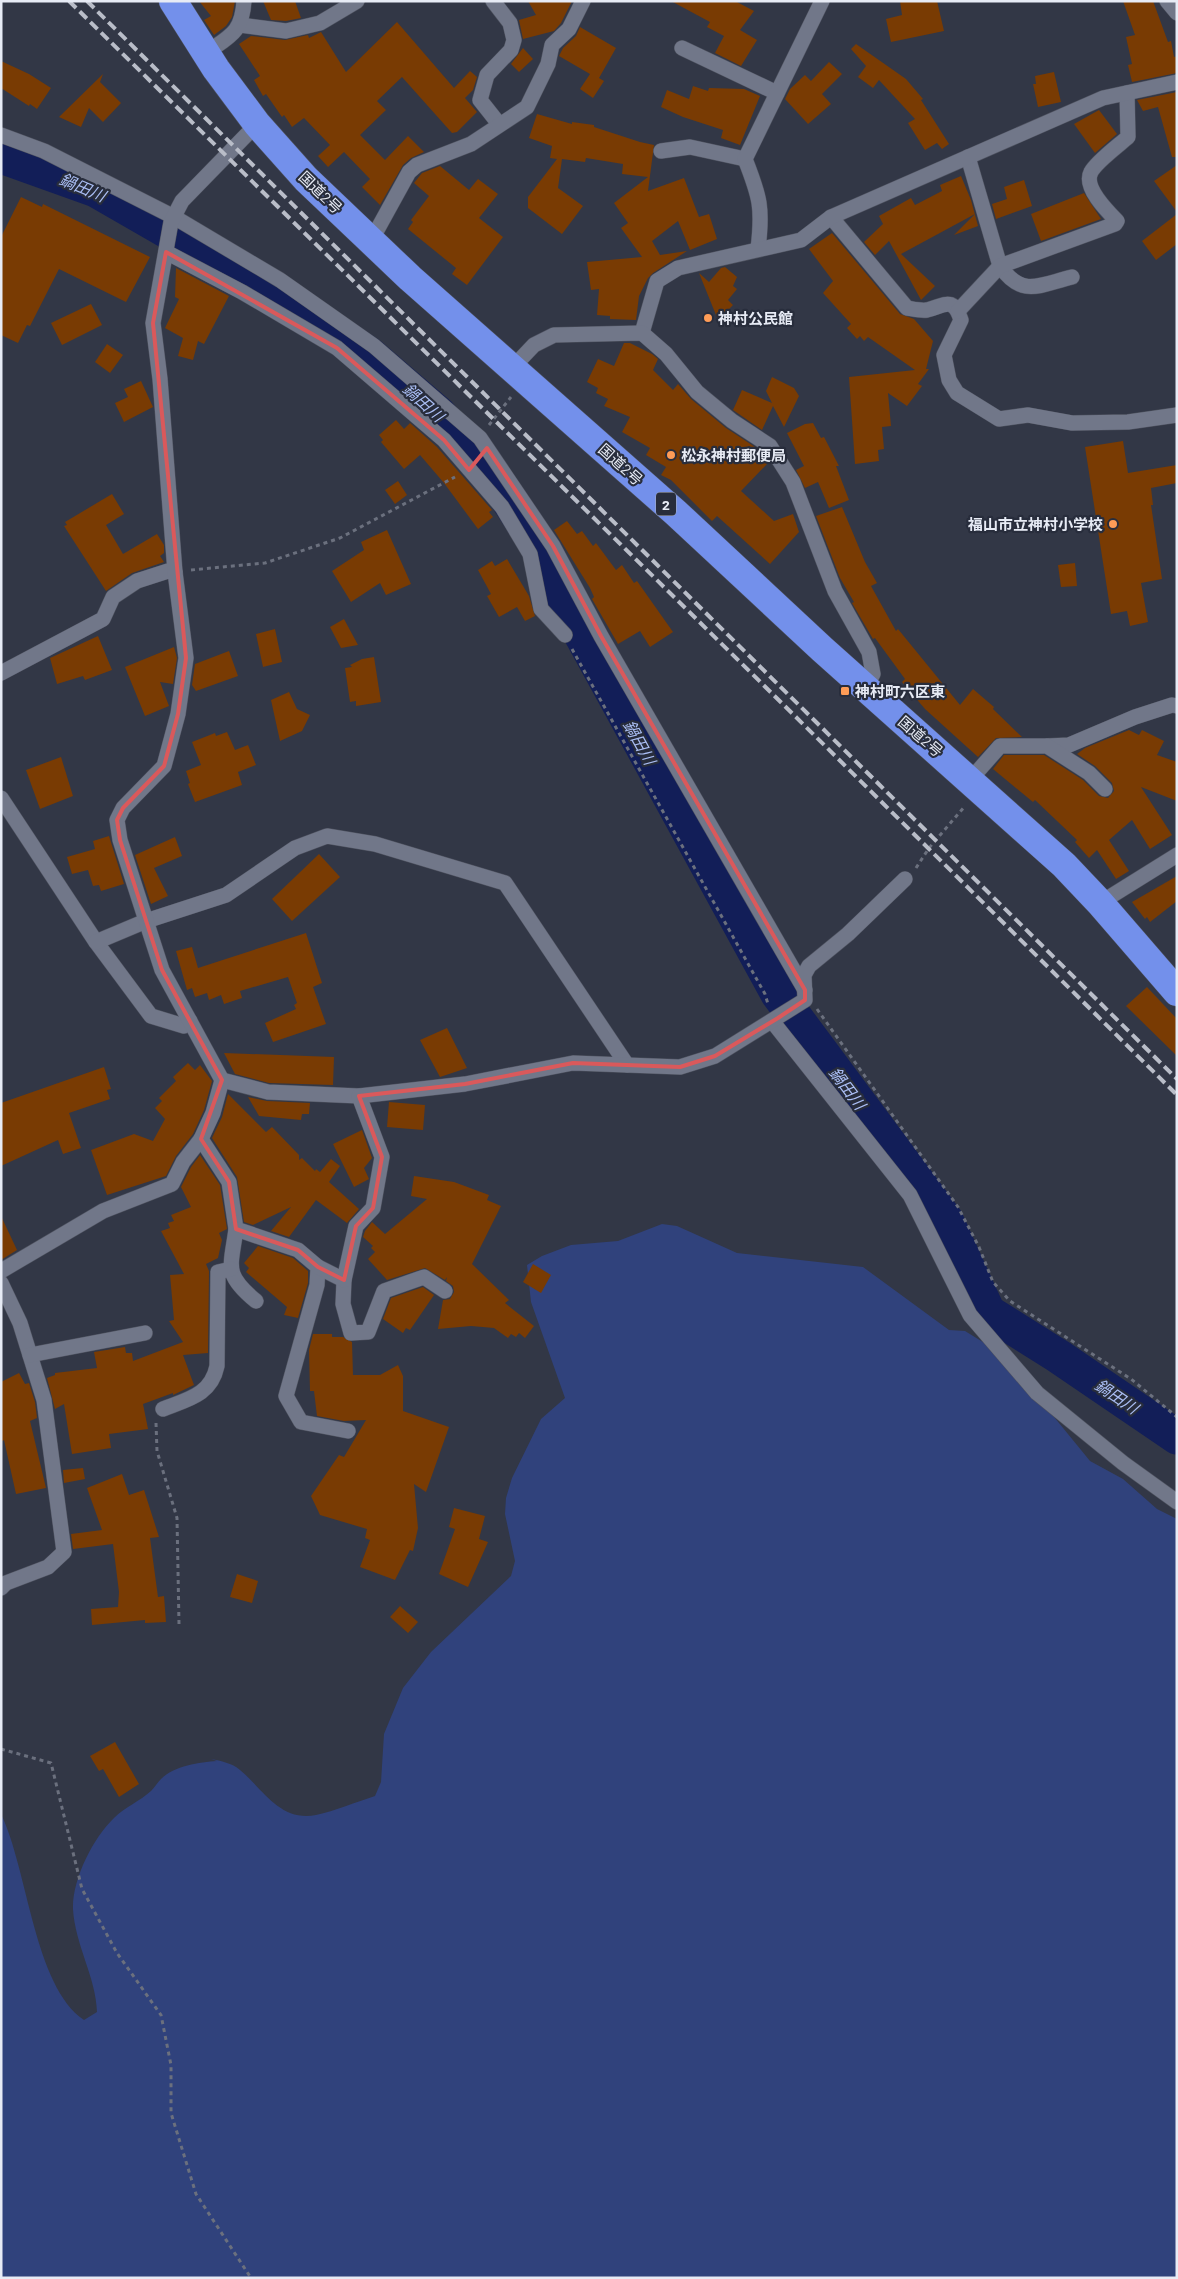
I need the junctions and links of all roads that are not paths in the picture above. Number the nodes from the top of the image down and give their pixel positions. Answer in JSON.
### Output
{"nodes":[{"id":1,"x":173,"y":1,"type":"edge"},
{"id":2,"x":244,"y":1,"type":"edge"},
{"id":3,"x":357,"y":1,"type":"edge"},
{"id":4,"x":493,"y":1,"type":"edge"},
{"id":5,"x":583,"y":1,"type":"edge"},
{"id":6,"x":822,"y":1,"type":"edge"},
{"id":7,"x":1167,"y":1,"type":"edge"},
{"id":8,"x":1177,"y":13,"type":"edge"},
{"id":9,"x":240,"y":25,"type":"junction"},
{"id":10,"x":682,"y":48,"type":"dead end"},
{"id":11,"x":206,"y":53,"type":"junction"},
{"id":12,"x":1177,"y":82,"type":"edge"},
{"id":13,"x":1126,"y":92,"type":"junction"},
{"id":14,"x":777,"y":93,"type":"junction"},
{"id":15,"x":257,"y":124,"type":"junction"},
{"id":16,"x":500,"y":124,"type":"junction"},
{"id":17,"x":1,"y":135,"type":"edge"},
{"id":18,"x":661,"y":151,"type":"dead end"},
{"id":19,"x":968,"y":157,"type":"junction"},
{"id":20,"x":745,"y":159,"type":"junction"},
{"id":21,"x":831,"y":216,"type":"junction"},
{"id":22,"x":172,"y":220,"type":"junction"},
{"id":23,"x":371,"y":241,"type":"junction"},
{"id":24,"x":758,"y":249,"type":"junction"},
{"id":25,"x":166,"y":252,"type":"junction"},
{"id":26,"x":1000,"y":266,"type":"junction"},
{"id":27,"x":1072,"y":276,"type":"dead end"},
{"id":28,"x":958,"y":311,"type":"junction"},
{"id":29,"x":642,"y":333,"type":"junction"},
{"id":30,"x":520,"y":374,"type":"junction"},
{"id":31,"x":1177,"y":415,"type":"edge"},
{"id":32,"x":483,"y":443,"type":"junction"},
{"id":33,"x":469,"y":470,"type":"junction"},
{"id":34,"x":175,"y":572,"type":"junction"},
{"id":35,"x":564,"y":635,"type":"road end"},
{"id":36,"x":1,"y":673,"type":"edge"},
{"id":37,"x":866,"y":687,"type":"junction"},
{"id":38,"x":1177,"y":706,"type":"edge"},
{"id":39,"x":1047,"y":746,"type":"junction"},
{"id":40,"x":976,"y":785,"type":"junction"},
{"id":41,"x":1105,"y":789,"type":"dead end"},
{"id":42,"x":1,"y":798,"type":"edge"},
{"id":43,"x":1177,"y":855,"type":"edge"},
{"id":44,"x":905,"y":879,"type":"road end"},
{"id":45,"x":1100,"y":903,"type":"junction"},
{"id":46,"x":146,"y":920,"type":"junction"},
{"id":47,"x":96,"y":942,"type":"junction"},
{"id":48,"x":1177,"y":992,"type":"edge"},
{"id":49,"x":805,"y":995,"type":"junction"},
{"id":50,"x":775,"y":1019,"type":"junction"},
{"id":51,"x":190,"y":1021,"type":"junction"},
{"id":52,"x":627,"y":1065,"type":"junction"},
{"id":53,"x":222,"y":1080,"type":"junction"},
{"id":54,"x":360,"y":1096,"type":"junction"},
{"id":55,"x":201,"y":1139,"type":"junction"},
{"id":56,"x":236,"y":1229,"type":"junction"},
{"id":57,"x":318,"y":1267,"type":"junction"},
{"id":58,"x":231,"y":1270,"type":"junction"},
{"id":59,"x":1,"y":1271,"type":"edge"},
{"id":60,"x":344,"y":1280,"type":"junction"},
{"id":61,"x":1,"y":1283,"type":"edge"},
{"id":62,"x":445,"y":1291,"type":"dead end"},
{"id":63,"x":256,"y":1301,"type":"dead end"},
{"id":64,"x":145,"y":1333,"type":"dead end"},
{"id":65,"x":30,"y":1355,"type":"junction"},
{"id":66,"x":163,"y":1409,"type":"road end"},
{"id":67,"x":348,"y":1431,"type":"dead end"},
{"id":68,"x":1177,"y":1502,"type":"edge"},
{"id":69,"x":1,"y":1588,"type":"edge"}],
"edges":[{"from":1,"to":11,"type":"highway","name":"国道2号","number":"2"},
{"from":2,"to":9,"type":"street"},
{"from":3,"to":9,"type":"street"},
{"from":4,"to":16,"type":"street"},
{"from":5,"to":16,"type":"street"},
{"from":6,"to":14,"type":"street"},
{"from":7,"to":8,"type":"street"},
{"from":9,"to":11,"type":"street"},
{"from":10,"to":14,"type":"street"},
{"from":11,"to":15,"type":"highway","name":"国道2号","number":"2"},
{"from":12,"to":13,"type":"street"},
{"from":13,"to":19,"type":"street"},
{"from":13,"to":26,"type":"street"},
{"from":14,"to":20,"type":"street"},
{"from":15,"to":22,"type":"street"},
{"from":15,"to":23,"type":"highway","name":"国道2号","number":"2"},
{"from":16,"to":23,"type":"street"},
{"from":17,"to":22,"type":"street"},
{"from":18,"to":20,"type":"street"},
{"from":19,"to":21,"type":"street"},
{"from":19,"to":26,"type":"street"},
{"from":20,"to":24,"type":"street"},
{"from":21,"to":24,"type":"street"},
{"from":21,"to":28,"type":"street"},
{"from":22,"to":25,"type":"street"},
{"from":22,"to":32,"type":"street"},
{"from":23,"to":30,"type":"highway","name":"国道2号","number":"2"},
{"from":24,"to":29,"type":"street"},
{"from":25,"to":33,"type":"street"},
{"from":25,"to":34,"type":"street"},
{"from":26,"to":27,"type":"street"},
{"from":26,"to":28,"type":"street"},
{"from":28,"to":31,"type":"street"},
{"from":29,"to":30,"type":"street"},
{"from":29,"to":37,"type":"street"},
{"from":30,"to":37,"type":"highway","name":"国道2号","number":"2"},
{"from":32,"to":33,"type":"street"},
{"from":32,"to":49,"type":"street"},
{"from":33,"to":35,"type":"street"},
{"from":34,"to":36,"type":"street"},
{"from":34,"to":46,"type":"street"},
{"from":37,"to":40,"type":"highway","name":"国道2号","number":"2"},
{"from":38,"to":39,"type":"street"},
{"from":39,"to":40,"type":"street"},
{"from":39,"to":41,"type":"street"},
{"from":40,"to":45,"type":"highway","name":"国道2号","number":"2"},
{"from":42,"to":47,"type":"street"},
{"from":43,"to":45,"type":"street"},
{"from":44,"to":49,"type":"street"},
{"from":45,"to":48,"type":"highway","name":"国道2号","number":"2"},
{"from":46,"to":47,"type":"street"},
{"from":46,"to":51,"type":"street"},
{"from":46,"to":52,"type":"street"},
{"from":47,"to":51,"type":"street"},
{"from":49,"to":50,"type":"street"},
{"from":50,"to":52,"type":"street"},
{"from":50,"to":68,"type":"street"},
{"from":51,"to":53,"type":"street"},
{"from":52,"to":54,"type":"street"},
{"from":53,"to":54,"type":"street"},
{"from":53,"to":55,"type":"street"},
{"from":54,"to":60,"type":"street"},
{"from":55,"to":56,"type":"street"},
{"from":55,"to":59,"type":"street"},
{"from":56,"to":57,"type":"street"},
{"from":56,"to":58,"type":"street"},
{"from":57,"to":60,"type":"street"},
{"from":57,"to":67,"type":"street"},
{"from":58,"to":63,"type":"street"},
{"from":58,"to":66,"type":"street"},
{"from":60,"to":62,"type":"street"},
{"from":61,"to":65,"type":"street"},
{"from":64,"to":65,"type":"street"},
{"from":65,"to":69,"type":"street"}]}
